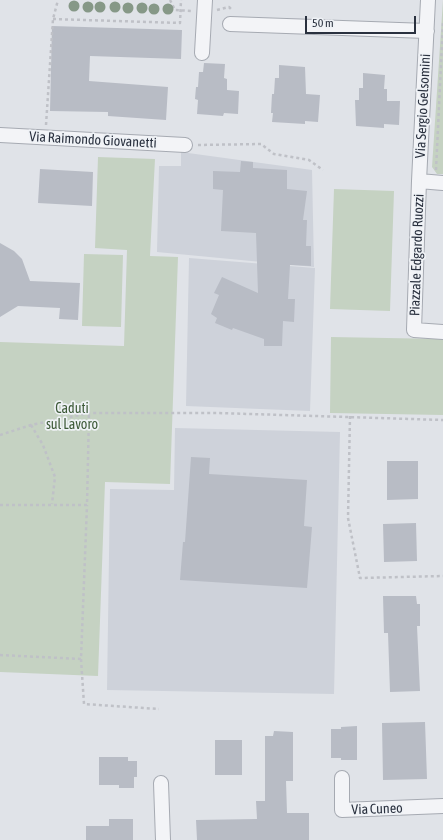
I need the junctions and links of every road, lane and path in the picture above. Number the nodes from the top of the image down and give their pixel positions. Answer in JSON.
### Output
{"nodes":[{"id":1,"x":58,"y":0,"type":"edge"},
{"id":2,"x":170,"y":0,"type":"edge"},
{"id":3,"x":181,"y":0,"type":"edge"},
{"id":4,"x":428,"y":0,"type":"edge"},
{"id":5,"x":204,"y":6,"type":"edge"},
{"id":6,"x":181,"y":11,"type":"junction"},
{"id":7,"x":53,"y":19,"type":"junction"},
{"id":8,"x":443,"y":22,"type":"edge"},
{"id":9,"x":230,"y":24,"type":"dead end"},
{"id":10,"x":427,"y":31,"type":"junction"},
{"id":11,"x":202,"y":53,"type":"dead end"},
{"id":12,"x":0,"y":135,"type":"edge"},
{"id":13,"x":45,"y":138,"type":"junction"},
{"id":14,"x":185,"y":145,"type":"joint"},
{"id":15,"x":323,"y":170,"type":"dead end"},
{"id":16,"x":419,"y":181,"type":"junction"},
{"id":17,"x":439,"y":183,"type":"edge"},
{"id":18,"x":443,"y":332,"type":"edge"},
{"id":19,"x":89,"y":413,"type":"junction"},
{"id":20,"x":350,"y":416,"type":"junction"},
{"id":21,"x":443,"y":420,"type":"edge"},
{"id":22,"x":31,"y":425,"type":"junction"},
{"id":23,"x":0,"y":436,"type":"edge"},
{"id":24,"x":52,"y":504,"type":"junction"},
{"id":25,"x":87,"y":504,"type":"junction"},
{"id":26,"x":0,"y":505,"type":"edge"},
{"id":27,"x":443,"y":576,"type":"edge"},
{"id":28,"x":0,"y":655,"type":"edge"},
{"id":29,"x":81,"y":659,"type":"junction"},
{"id":30,"x":159,"y":709,"type":"dead end"},
{"id":31,"x":342,"y":778,"type":"dead end"},
{"id":32,"x":161,"y":783,"type":"dead end"},
{"id":33,"x":443,"y":806,"type":"edge"},
{"id":34,"x":163,"y":840,"type":"edge"}],
"edges":[{"from":1,"to":7,"type":"path"},
{"from":2,"to":6,"type":"path"},
{"from":3,"to":6,"type":"path"},
{"from":4,"to":10,"type":"street","name":"Via Sergio Gelsomini"},
{"from":5,"to":6,"type":"path"},
{"from":5,"to":11,"type":"street"},
{"from":6,"to":7,"type":"path"},
{"from":7,"to":13,"type":"path"},
{"from":8,"to":17,"type":"path"},
{"from":9,"to":10,"type":"street"},
{"from":10,"to":16,"type":"street","name":"Via Sergio Gelsomini"},
{"from":12,"to":13,"type":"street","name":"Via Raimondo Giovanetti"},
{"from":13,"to":14,"type":"street","name":"Via Raimondo Giovanetti"},
{"from":14,"to":15,"type":"path"},
{"from":16,"to":17,"type":"street"},
{"from":16,"to":18,"type":"street","name":"Piazzale Edgardo Ruozzi"},
{"from":19,"to":20,"type":"path"},
{"from":19,"to":22,"type":"path"},
{"from":19,"to":25,"type":"path"},
{"from":20,"to":21,"type":"path"},
{"from":20,"to":27,"type":"path"},
{"from":22,"to":23,"type":"path"},
{"from":22,"to":24,"type":"path"},
{"from":24,"to":25,"type":"path"},
{"from":24,"to":26,"type":"path"},
{"from":25,"to":29,"type":"path"},
{"from":28,"to":29,"type":"path"},
{"from":29,"to":30,"type":"path"},
{"from":31,"to":33,"type":"street","name":"Via Cuneo"},
{"from":32,"to":34,"type":"street"}]}
